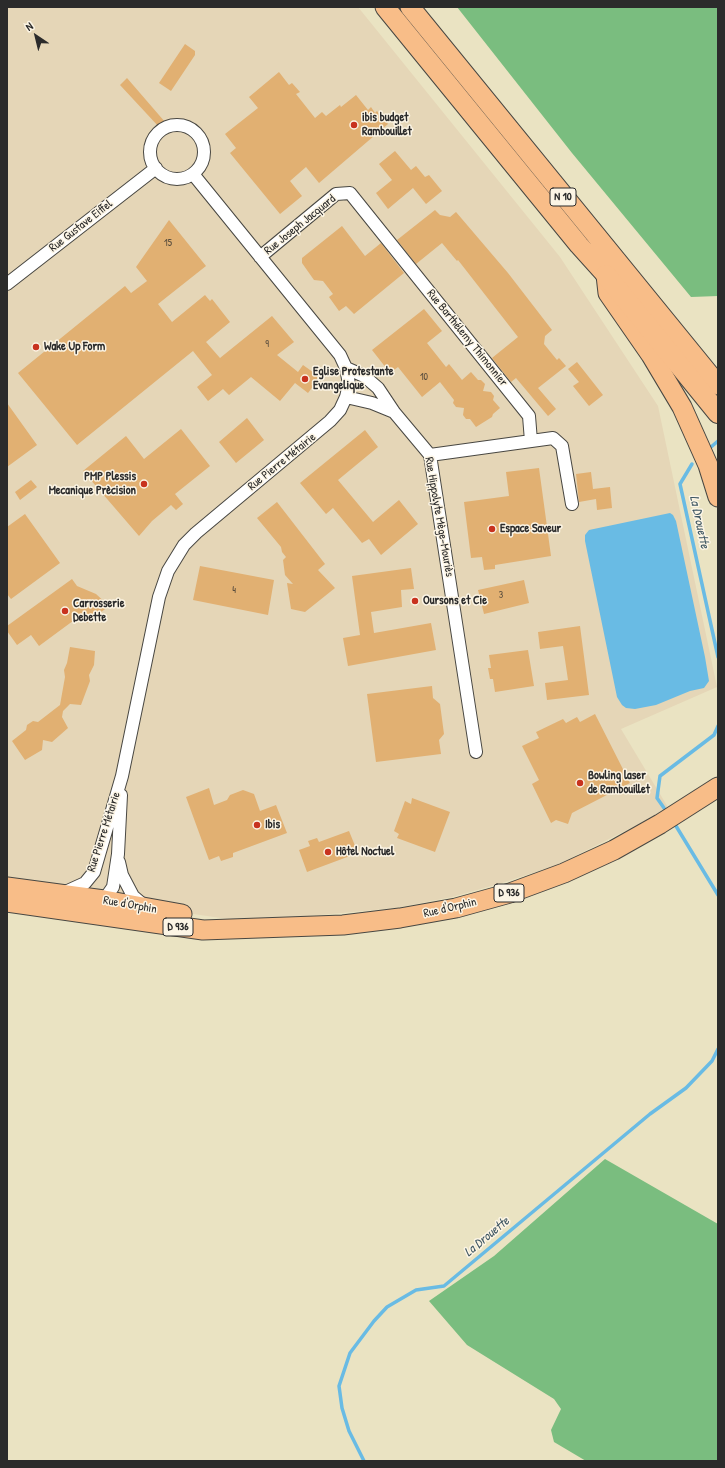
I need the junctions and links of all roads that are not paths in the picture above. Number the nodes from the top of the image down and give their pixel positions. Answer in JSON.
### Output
{"nodes":[{"id":1,"x":386,"y":7,"type":"edge"},
{"id":2,"x":410,"y":7,"type":"edge"},
{"id":3,"x":156,"y":168,"type":"junction"},
{"id":4,"x":194,"y":174,"type":"junction"},
{"id":5,"x":389,"y":241,"type":"joint"},
{"id":6,"x":260,"y":257,"type":"junction"},
{"id":7,"x":606,"y":275,"type":"junction"},
{"id":8,"x":7,"y":284,"type":"edge"},
{"id":9,"x":346,"y":368,"type":"junction"},
{"id":10,"x":718,"y":386,"type":"edge"},
{"id":11,"x":346,"y":397,"type":"junction"},
{"id":12,"x":394,"y":412,"type":"junction"},
{"id":13,"x":718,"y":413,"type":"edge"},
{"id":14,"x":531,"y":441,"type":"junction"},
{"id":15,"x":430,"y":455,"type":"junction"},
{"id":16,"x":718,"y":497,"type":"edge"},
{"id":17,"x":572,"y":504,"type":"dead end"},
{"id":18,"x":476,"y":752,"type":"dead end"},
{"id":19,"x":122,"y":776,"type":"junction"},
{"id":20,"x":718,"y":787,"type":"edge"},
{"id":21,"x":118,"y":854,"type":"junction"},
{"id":22,"x":7,"y":887,"type":"edge"},
{"id":23,"x":60,"y":894,"type":"junction"},
{"id":24,"x":104,"y":900,"type":"junction"},
{"id":25,"x":7,"y":902,"type":"edge"},
{"id":26,"x":148,"y":909,"type":"junction"},
{"id":27,"x":81,"y":913,"type":"junction"},
{"id":28,"x":276,"y":926,"type":"junction"}],
"edges":[{"from":1,"to":7,"type":"main road","number":"N 10"},
{"from":2,"to":10,"type":"main road","number":"N 10"},
{"from":3,"to":4,"type":"street"},
{"from":3,"to":4,"type":"street"},
{"from":3,"to":8,"type":"street","name":"Rue Gustave Eiffel"},
{"from":4,"to":6,"type":"street","name":"Rue Pierre Métairie"},
{"from":5,"to":6,"type":"street","name":"Rue Joseph Jacquard"},
{"from":5,"to":14,"type":"street","name":"Rue Barthélemy Thimonnier"},
{"from":6,"to":9,"type":"street","name":"Rue Pierre Métairie"},
{"from":7,"to":13,"type":"highway","number":"N 10"},
{"from":7,"to":16,"type":"main road"},
{"from":9,"to":11,"type":"street","name":"Rue Pierre Métairie"},
{"from":9,"to":12,"type":"street","name":"Rue Hippolyte Mège-Mouriès"},
{"from":11,"to":12,"type":"street","name":"Rue Hippolyte Mège-Mouriès"},
{"from":11,"to":19,"type":"street","name":"Rue Pierre Métairie"},
{"from":12,"to":15,"type":"street","name":"Rue Hippolyte Mège-Mouriès"},
{"from":14,"to":15,"type":"street"},
{"from":14,"to":17,"type":"street"},
{"from":15,"to":18,"type":"street","name":"Rue Hippolyte Mège-Mouriès"},
{"from":19,"to":21,"type":"street","name":"Rue Pierre Métairie"},
{"from":19,"to":23,"type":"street","name":"Rue Pierre Métairie"},
{"from":20,"to":28,"type":"main road","name":"Rue d'Orphin","number":"D 936"},
{"from":21,"to":24,"type":"street","name":"Rue Pierre Métairie"},
{"from":21,"to":26,"type":"street","name":"Rue Pierre Métairie"},
{"from":22,"to":23,"type":"main road","name":"Rue d'Orphin","number":"D 936"},
{"from":23,"to":24,"type":"main road","name":"Rue d'Orphin","number":"D 936"},
{"from":24,"to":26,"type":"main road","name":"Rue d'Orphin","number":"D 936"},
{"from":24,"to":27,"type":"street"},
{"from":25,"to":27,"type":"main road","name":"Rue d'Orphin","number":"D 936"},
{"from":26,"to":28,"type":"main road","name":"Rue d'Orphin","number":"D 936"},
{"from":27,"to":28,"type":"main road","name":"Rue d'Orphin","number":"D 936"}]}
